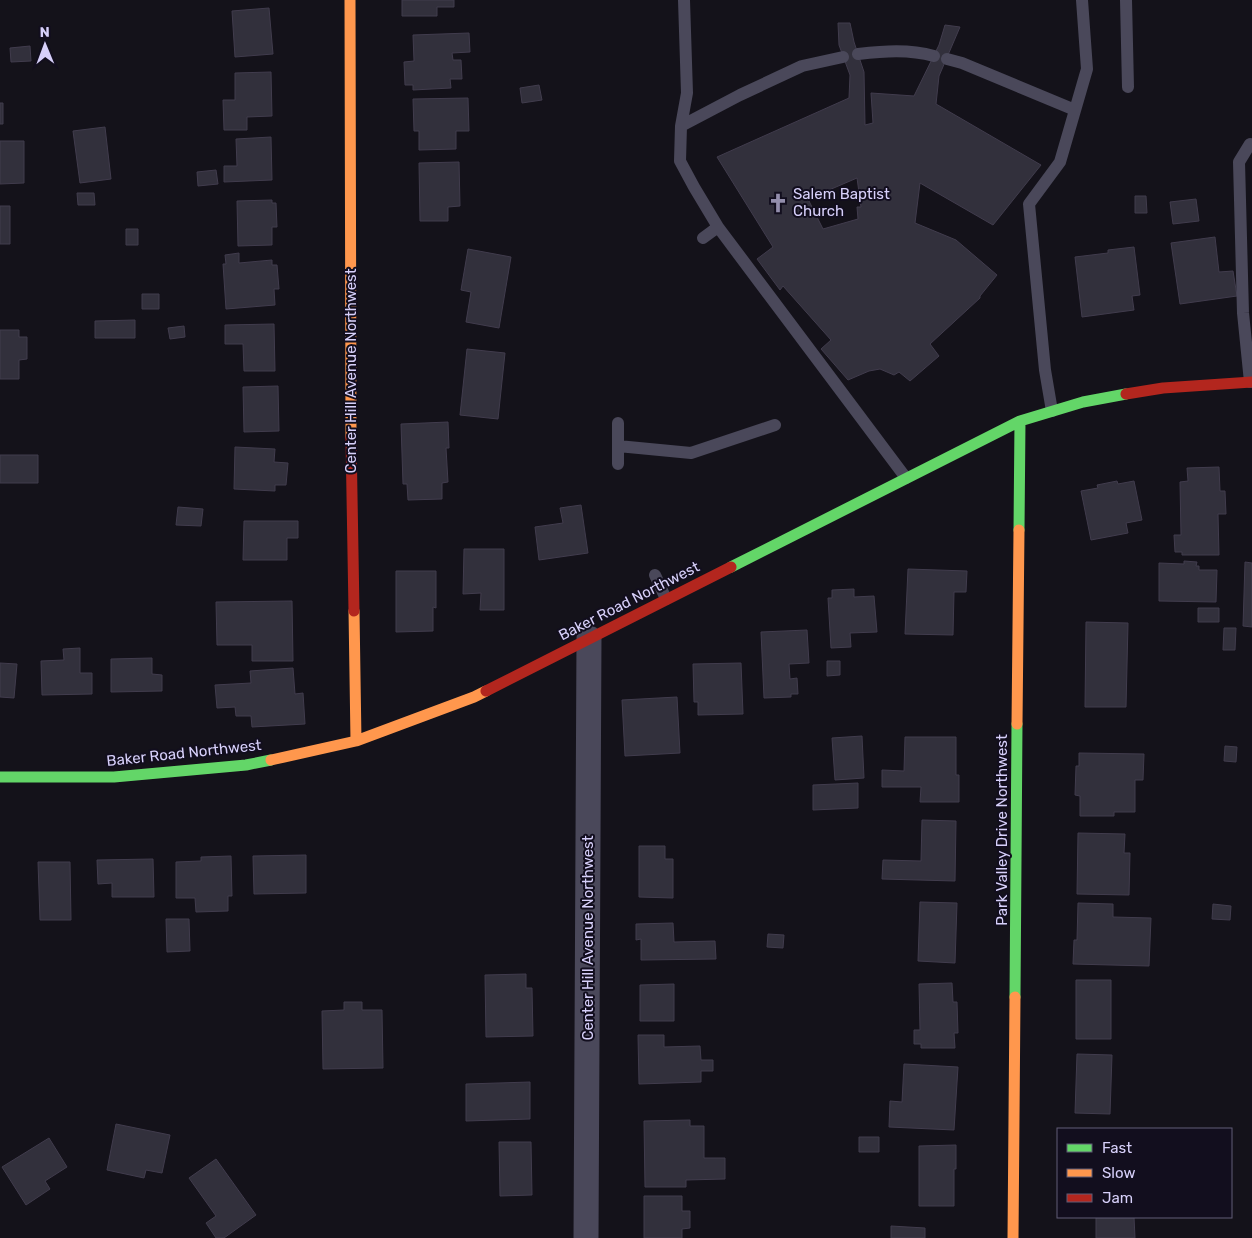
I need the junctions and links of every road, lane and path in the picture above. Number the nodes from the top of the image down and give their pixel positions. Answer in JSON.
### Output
{"nodes":[{"id":1,"x":350,"y":0,"type":"edge"},
{"id":2,"x":684,"y":0,"type":"edge"},
{"id":3,"x":1082,"y":0,"type":"edge"},
{"id":4,"x":1126,"y":0,"type":"edge"},
{"id":5,"x":858,"y":54,"type":"dead end"},
{"id":6,"x":844,"y":57,"type":"dead end"},
{"id":7,"x":1128,"y":88,"type":"dead end"},
{"id":8,"x":1075,"y":110,"type":"junction"},
{"id":9,"x":681,"y":126,"type":"junction"},
{"id":10,"x":1250,"y":144,"type":"dead end"},
{"id":11,"x":718,"y":227,"type":"junction"},
{"id":12,"x":703,"y":238,"type":"dead end"},
{"id":13,"x":1251,"y":382,"type":"edge"},
{"id":14,"x":1052,"y":411,"type":"junction"},
{"id":15,"x":1020,"y":421,"type":"junction"},
{"id":16,"x":618,"y":423,"type":"dead end"},
{"id":17,"x":775,"y":425,"type":"dead end"},
{"id":18,"x":618,"y":446,"type":"junction"},
{"id":19,"x":618,"y":464,"type":"dead end"},
{"id":20,"x":906,"y":478,"type":"junction"},
{"id":21,"x":655,"y":575,"type":"dead end"},
{"id":22,"x":666,"y":599,"type":"junction"},
{"id":23,"x":589,"y":638,"type":"junction"},
{"id":24,"x":356,"y":742,"type":"junction"},
{"id":25,"x":0,"y":776,"type":"edge"},
{"id":26,"x":586,"y":1238,"type":"edge"},
{"id":27,"x":1013,"y":1238,"type":"edge"}],
"edges":[{"from":1,"to":24,"type":"street","name":"Center Hill Avenue Northwest"},
{"from":2,"to":9,"type":"lane"},
{"from":3,"to":8,"type":"lane"},
{"from":4,"to":7,"type":"lane"},
{"from":5,"to":8,"type":"lane"},
{"from":6,"to":9,"type":"lane"},
{"from":8,"to":14,"type":"lane"},
{"from":9,"to":11,"type":"lane"},
{"from":10,"to":13,"type":"lane"},
{"from":11,"to":12,"type":"lane"},
{"from":11,"to":20,"type":"lane"},
{"from":13,"to":14,"type":"street","name":"Baker Road Northwest"},
{"from":14,"to":15,"type":"street","name":"Baker Road Northwest"},
{"from":15,"to":20,"type":"street","name":"Baker Road Northwest"},
{"from":15,"to":27,"type":"street","name":"Park Valley Drive Northwest"},
{"from":16,"to":18,"type":"lane"},
{"from":17,"to":18,"type":"lane"},
{"from":18,"to":19,"type":"lane"},
{"from":20,"to":22,"type":"street","name":"Baker Road Northwest"},
{"from":21,"to":22,"type":"lane"},
{"from":22,"to":23,"type":"street","name":"Baker Road Northwest"},
{"from":23,"to":24,"type":"street","name":"Baker Road Northwest"},
{"from":23,"to":26,"type":"street","name":"Center Hill Avenue Northwest"},
{"from":24,"to":25,"type":"street","name":"Baker Road Northwest"}]}
